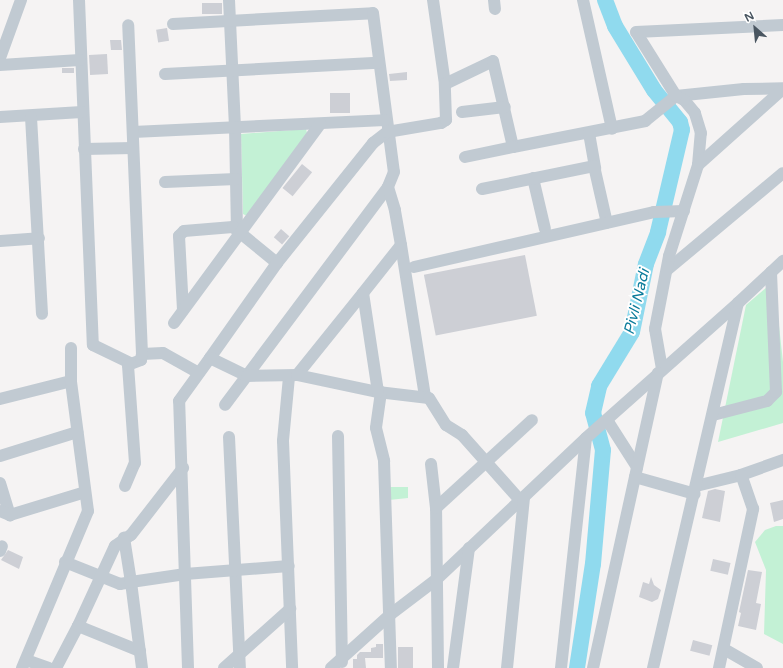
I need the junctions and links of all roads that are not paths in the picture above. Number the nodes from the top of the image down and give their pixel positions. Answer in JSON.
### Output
{"nodes":[{"id":1,"x":21,"y":0,"type":"edge"},
{"id":2,"x":79,"y":0,"type":"edge"},
{"id":3,"x":228,"y":0,"type":"edge"},
{"id":4,"x":433,"y":0,"type":"edge"},
{"id":5,"x":583,"y":0,"type":"edge"},
{"id":6,"x":230,"y":23,"type":"junction"},
{"id":7,"x":173,"y":24,"type":"dead end"},
{"id":8,"x":128,"y":25,"type":"dead end"},
{"id":9,"x":783,"y":25,"type":"edge"},
{"id":10,"x":3,"y":42,"type":"edge"},
{"id":11,"x":0,"y":58,"type":"edge"},
{"id":12,"x":80,"y":60,"type":"junction"},
{"id":13,"x":378,"y":63,"type":"junction"},
{"id":14,"x":0,"y":65,"type":"edge"},
{"id":15,"x":232,"y":70,"type":"junction"},
{"id":16,"x":165,"y":74,"type":"dead end"},
{"id":17,"x":445,"y":84,"type":"junction"},
{"id":18,"x":783,"y":89,"type":"edge"},
{"id":19,"x":673,"y":99,"type":"junction"},
{"id":20,"x":505,"y":107,"type":"junction"},
{"id":21,"x":82,"y":112,"type":"junction"},
{"id":22,"x":462,"y":112,"type":"dead end"},
{"id":23,"x":0,"y":117,"type":"edge"},
{"id":24,"x":31,"y":117,"type":"junction"},
{"id":25,"x":385,"y":120,"type":"junction"},
{"id":26,"x":320,"y":124,"type":"junction"},
{"id":27,"x":235,"y":127,"type":"junction"},
{"id":28,"x":612,"y":129,"type":"junction"},
{"id":29,"x":133,"y":132,"type":"junction"},
{"id":30,"x":387,"y":132,"type":"junction"},
{"id":31,"x":589,"y":133,"type":"junction"},
{"id":32,"x":513,"y":147,"type":"junction"},
{"id":33,"x":133,"y":148,"type":"junction"},
{"id":34,"x":84,"y":149,"type":"junction"},
{"id":35,"x":465,"y":156,"type":"dead end"},
{"id":36,"x":698,"y":165,"type":"junction"},
{"id":37,"x":595,"y":168,"type":"junction"},
{"id":38,"x":783,"y":173,"type":"edge"},
{"id":39,"x":533,"y":178,"type":"junction"},
{"id":40,"x":236,"y":179,"type":"junction"},
{"id":41,"x":165,"y":182,"type":"dead end"},
{"id":42,"x":388,"y":187,"type":"junction"},
{"id":43,"x":482,"y":189,"type":"dead end"},
{"id":44,"x":684,"y":211,"type":"junction"},
{"id":45,"x":607,"y":223,"type":"junction"},
{"id":46,"x":239,"y":230,"type":"junction"},
{"id":47,"x":545,"y":230,"type":"dead end"},
{"id":48,"x":39,"y":238,"type":"junction"},
{"id":49,"x":0,"y":241,"type":"edge"},
{"id":50,"x":401,"y":245,"type":"junction"},
{"id":51,"x":783,"y":262,"type":"edge"},
{"id":52,"x":277,"y":264,"type":"junction"},
{"id":53,"x":414,"y":267,"type":"dead end"},
{"id":54,"x":667,"y":270,"type":"junction"},
{"id":55,"x":771,"y":272,"type":"junction"},
{"id":56,"x":363,"y":293,"type":"junction"},
{"id":57,"x":738,"y":303,"type":"junction"},
{"id":58,"x":183,"y":310,"type":"junction"},
{"id":59,"x":42,"y":314,"type":"dead end"},
{"id":60,"x":174,"y":323,"type":"dead end"},
{"id":61,"x":71,"y":348,"type":"dead end"},
{"id":62,"x":142,"y":354,"type":"junction"},
{"id":63,"x":210,"y":358,"type":"junction"},
{"id":64,"x":130,"y":363,"type":"junction"},
{"id":65,"x":660,"y":371,"type":"junction"},
{"id":66,"x":199,"y":373,"type":"junction"},
{"id":67,"x":247,"y":376,"type":"junction"},
{"id":68,"x":293,"y":376,"type":"junction"},
{"id":69,"x":71,"y":380,"type":"junction"},
{"id":70,"x":379,"y":392,"type":"junction"},
{"id":71,"x":425,"y":397,"type":"junction"},
{"id":72,"x":0,"y":399,"type":"edge"},
{"id":73,"x":225,"y":405,"type":"dead end"},
{"id":74,"x":713,"y":415,"type":"junction"},
{"id":75,"x":532,"y":420,"type":"dead end"},
{"id":76,"x":604,"y":422,"type":"junction"},
{"id":77,"x":77,"y":432,"type":"junction"},
{"id":78,"x":338,"y":436,"type":"dead end"},
{"id":79,"x":588,"y":436,"type":"junction"},
{"id":80,"x":229,"y":437,"type":"dead end"},
{"id":81,"x":0,"y":456,"type":"edge"},
{"id":82,"x":783,"y":460,"type":"edge"},
{"id":83,"x":487,"y":462,"type":"junction"},
{"id":84,"x":431,"y":464,"type":"dead end"},
{"id":85,"x":183,"y":468,"type":"junction"},
{"id":86,"x":636,"y":472,"type":"junction"},
{"id":87,"x":741,"y":475,"type":"junction"},
{"id":88,"x":0,"y":483,"type":"edge"},
{"id":89,"x":125,"y":486,"type":"dead end"},
{"id":90,"x":696,"y":490,"type":"junction"},
{"id":91,"x":522,"y":499,"type":"junction"},
{"id":92,"x":87,"y":500,"type":"junction"},
{"id":93,"x":436,"y":508,"type":"junction"},
{"id":94,"x":5,"y":513,"type":"edge"},
{"id":95,"x":124,"y":538,"type":"junction"},
{"id":96,"x":469,"y":548,"type":"junction"},
{"id":97,"x":65,"y":562,"type":"junction"},
{"id":98,"x":289,"y":566,"type":"junction"},
{"id":99,"x":235,"y":569,"type":"junction"},
{"id":100,"x":185,"y":574,"type":"junction"},
{"id":101,"x":100,"y":578,"type":"junction"},
{"id":102,"x":437,"y":579,"type":"junction"},
{"id":103,"x":131,"y":582,"type":"junction"},
{"id":104,"x":290,"y":609,"type":"junction"},
{"id":105,"x":391,"y":614,"type":"junction"},
{"id":106,"x":78,"y":626,"type":"junction"},
{"id":107,"x":724,"y":649,"type":"junction"},
{"id":108,"x":140,"y":651,"type":"junction"},
{"id":109,"x":239,"y":655,"type":"junction"},
{"id":110,"x":342,"y":663,"type":"edge"},
{"id":111,"x":24,"y":664,"type":"edge"},
{"id":112,"x":49,"y":668,"type":"edge"},
{"id":113,"x":56,"y":668,"type":"edge"},
{"id":114,"x":142,"y":668,"type":"edge"},
{"id":115,"x":188,"y":668,"type":"edge"},
{"id":116,"x":224,"y":668,"type":"edge"},
{"id":117,"x":240,"y":668,"type":"edge"},
{"id":118,"x":292,"y":668,"type":"edge"},
{"id":119,"x":331,"y":668,"type":"edge"},
{"id":120,"x":391,"y":668,"type":"edge"},
{"id":121,"x":438,"y":668,"type":"edge"},
{"id":122,"x":453,"y":668,"type":"edge"},
{"id":123,"x":507,"y":668,"type":"edge"},
{"id":124,"x":561,"y":668,"type":"edge"},
{"id":125,"x":593,"y":668,"type":"edge"},
{"id":126,"x":653,"y":668,"type":"edge"},
{"id":127,"x":719,"y":668,"type":"edge"},
{"id":128,"x":757,"y":668,"type":"edge"}],
"edges":[{"from":1,"to":10,"type":"street"},
{"from":2,"to":12,"type":"street"},
{"from":3,"to":6,"type":"street"},
{"from":4,"to":17,"type":"street"},
{"from":5,"to":28,"type":"street"},
{"from":6,"to":7,"type":"street"},
{"from":6,"to":13,"type":"street"},
{"from":6,"to":15,"type":"street"},
{"from":8,"to":29,"type":"street"},
{"from":9,"to":19,"type":"street"},
{"from":10,"to":11,"type":"street"},
{"from":12,"to":14,"type":"street"},
{"from":12,"to":21,"type":"street"},
{"from":13,"to":15,"type":"street"},
{"from":13,"to":25,"type":"street"},
{"from":15,"to":16,"type":"street"},
{"from":15,"to":27,"type":"street"},
{"from":17,"to":20,"type":"street"},
{"from":17,"to":30,"type":"street"},
{"from":18,"to":19,"type":"street"},
{"from":18,"to":36,"type":"street"},
{"from":19,"to":28,"type":"street"},
{"from":19,"to":36,"type":"street"},
{"from":20,"to":22,"type":"street"},
{"from":20,"to":32,"type":"street"},
{"from":21,"to":24,"type":"street"},
{"from":21,"to":34,"type":"street"},
{"from":23,"to":24,"type":"street"},
{"from":24,"to":48,"type":"street"},
{"from":25,"to":26,"type":"street"},
{"from":25,"to":30,"type":"street"},
{"from":26,"to":27,"type":"street"},
{"from":26,"to":46,"type":"street"},
{"from":27,"to":29,"type":"street"},
{"from":27,"to":40,"type":"street"},
{"from":28,"to":31,"type":"street"},
{"from":29,"to":33,"type":"street"},
{"from":30,"to":42,"type":"street"},
{"from":30,"to":52,"type":"street"},
{"from":31,"to":32,"type":"street"},
{"from":31,"to":37,"type":"street"},
{"from":32,"to":35,"type":"street"},
{"from":33,"to":34,"type":"street"},
{"from":33,"to":62,"type":"street"},
{"from":34,"to":64,"type":"street"},
{"from":36,"to":44,"type":"street"},
{"from":37,"to":39,"type":"street"},
{"from":37,"to":45,"type":"street"},
{"from":38,"to":54,"type":"street"},
{"from":39,"to":43,"type":"street"},
{"from":39,"to":47,"type":"street"},
{"from":40,"to":41,"type":"street"},
{"from":40,"to":46,"type":"street"},
{"from":42,"to":50,"type":"street"},
{"from":42,"to":67,"type":"street"},
{"from":44,"to":45,"type":"street"},
{"from":44,"to":54,"type":"street"},
{"from":45,"to":53,"type":"street"},
{"from":46,"to":52,"type":"street"},
{"from":46,"to":58,"type":"street"},
{"from":46,"to":58,"type":"street"},
{"from":48,"to":49,"type":"street"},
{"from":48,"to":59,"type":"street"},
{"from":50,"to":56,"type":"street"},
{"from":50,"to":71,"type":"street"},
{"from":51,"to":55,"type":"street"},
{"from":52,"to":63,"type":"street"},
{"from":54,"to":65,"type":"street"},
{"from":55,"to":57,"type":"street"},
{"from":55,"to":74,"type":"street"},
{"from":56,"to":68,"type":"street"},
{"from":56,"to":70,"type":"street"},
{"from":57,"to":65,"type":"street"},
{"from":57,"to":74,"type":"street"},
{"from":58,"to":60,"type":"street"},
{"from":61,"to":69,"type":"street"},
{"from":62,"to":64,"type":"street"},
{"from":62,"to":66,"type":"street"},
{"from":63,"to":66,"type":"street"},
{"from":63,"to":67,"type":"street"},
{"from":64,"to":89,"type":"street"},
{"from":65,"to":76,"type":"street"},
{"from":65,"to":86,"type":"street"},
{"from":66,"to":85,"type":"street"},
{"from":67,"to":68,"type":"street"},
{"from":67,"to":73,"type":"street"},
{"from":68,"to":70,"type":"street"},
{"from":68,"to":98,"type":"street"},
{"from":69,"to":72,"type":"street"},
{"from":69,"to":77,"type":"street"},
{"from":70,"to":71,"type":"street"},
{"from":70,"to":105,"type":"street"},
{"from":71,"to":83,"type":"street"},
{"from":74,"to":90,"type":"street"},
{"from":75,"to":83,"type":"street"},
{"from":76,"to":79,"type":"street"},
{"from":76,"to":86,"type":"street"},
{"from":77,"to":81,"type":"street"},
{"from":77,"to":92,"type":"street"},
{"from":78,"to":110,"type":"street"},
{"from":79,"to":91,"type":"street"},
{"from":79,"to":124,"type":"street"},
{"from":80,"to":99,"type":"street"},
{"from":82,"to":87,"type":"street"},
{"from":83,"to":91,"type":"street"},
{"from":83,"to":93,"type":"street"},
{"from":84,"to":93,"type":"street"},
{"from":85,"to":95,"type":"street"},
{"from":85,"to":100,"type":"street"},
{"from":86,"to":90,"type":"street"},
{"from":86,"to":125,"type":"street"},
{"from":87,"to":90,"type":"street"},
{"from":87,"to":107,"type":"street"},
{"from":88,"to":94,"type":"street"},
{"from":90,"to":126,"type":"street"},
{"from":91,"to":96,"type":"street"},
{"from":91,"to":123,"type":"street"},
{"from":92,"to":94,"type":"street"},
{"from":92,"to":97,"type":"street"},
{"from":93,"to":102,"type":"street"},
{"from":95,"to":101,"type":"street"},
{"from":95,"to":103,"type":"street"},
{"from":96,"to":102,"type":"street"},
{"from":96,"to":122,"type":"street"},
{"from":97,"to":101,"type":"street"},
{"from":97,"to":111,"type":"street"},
{"from":98,"to":99,"type":"street"},
{"from":98,"to":104,"type":"street"},
{"from":99,"to":100,"type":"street"},
{"from":99,"to":109,"type":"street"},
{"from":100,"to":103,"type":"street"},
{"from":100,"to":115,"type":"street"},
{"from":101,"to":103,"type":"street"},
{"from":101,"to":106,"type":"street"},
{"from":102,"to":105,"type":"street"},
{"from":102,"to":121,"type":"street"},
{"from":103,"to":108,"type":"street"},
{"from":104,"to":109,"type":"street"},
{"from":104,"to":118,"type":"street"},
{"from":105,"to":110,"type":"street"},
{"from":105,"to":120,"type":"street"},
{"from":106,"to":108,"type":"street"},
{"from":106,"to":113,"type":"street"},
{"from":107,"to":127,"type":"street"},
{"from":107,"to":128,"type":"street"},
{"from":108,"to":114,"type":"street"},
{"from":109,"to":116,"type":"street"},
{"from":109,"to":117,"type":"street"},
{"from":110,"to":119,"type":"street"},
{"from":111,"to":112,"type":"street"}]}
